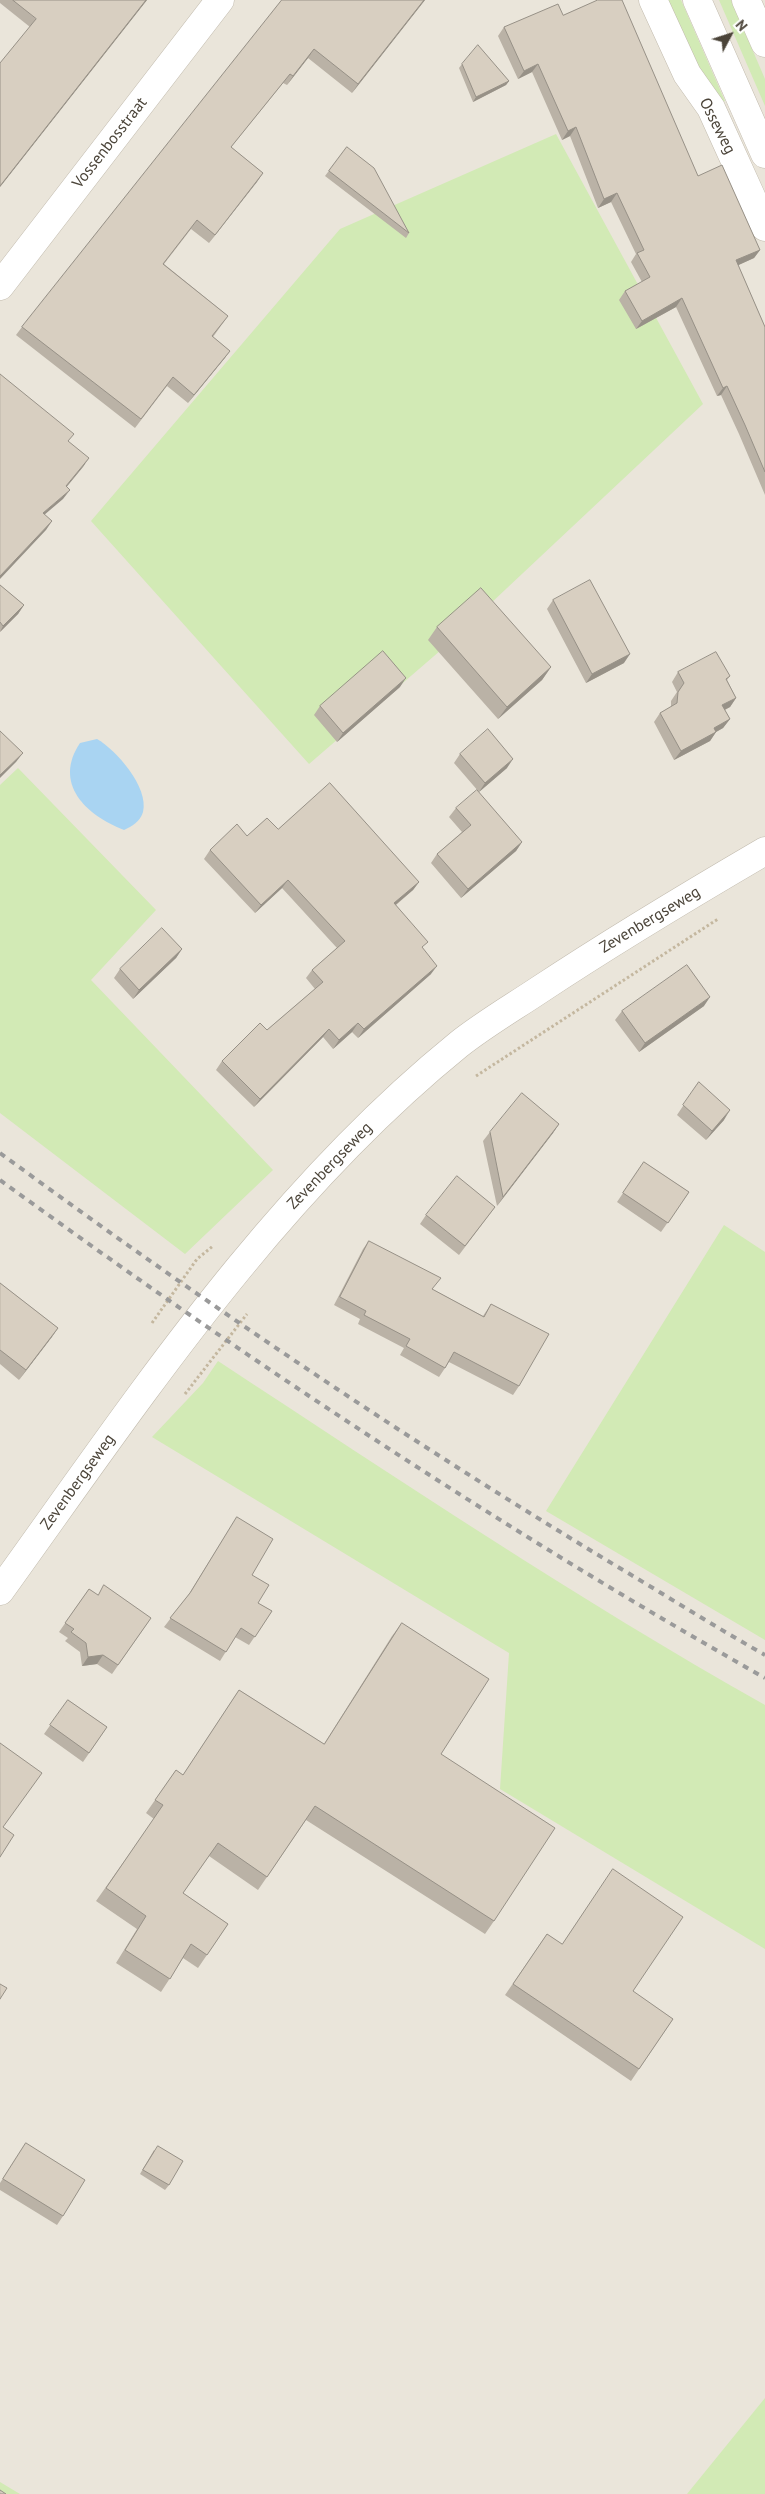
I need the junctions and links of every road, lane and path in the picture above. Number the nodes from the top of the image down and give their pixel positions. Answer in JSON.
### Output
{"nodes":[{"id":1,"x":220,"y":0,"type":"edge"},
{"id":2,"x":653,"y":0,"type":"edge"},
{"id":3,"x":697,"y":0,"type":"edge"},
{"id":4,"x":746,"y":0,"type":"edge"},
{"id":5,"x":765,"y":43,"type":"edge"},
{"id":6,"x":765,"y":154,"type":"edge"},
{"id":7,"x":765,"y":227,"type":"edge"},
{"id":8,"x":0,"y":286,"type":"edge"},
{"id":9,"x":765,"y":851,"type":"edge"},
{"id":10,"x":723,"y":916,"type":"dead end"},
{"id":11,"x":475,"y":1076,"type":"dead end"},
{"id":12,"x":251,"y":1308,"type":"dead end"},
{"id":13,"x":182,"y":1396,"type":"dead end"},
{"id":14,"x":0,"y":1591,"type":"edge"}],
"edges":[{"from":1,"to":8,"type":"street","name":"Vossenbosstraat"},
{"from":2,"to":7,"type":"street","name":"Osseweg"},
{"from":3,"to":6,"type":"street","name":"Osseweg"},
{"from":4,"to":5,"type":"street"},
{"from":9,"to":14,"type":"street","name":"Zevenbergseweg"},
{"from":10,"to":11,"type":"path"},
{"from":12,"to":13,"type":"path"}]}
